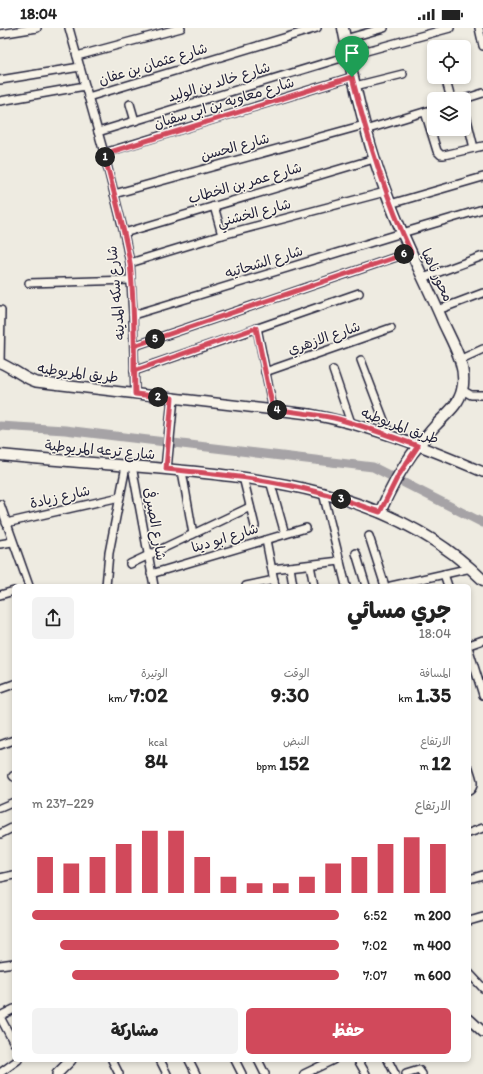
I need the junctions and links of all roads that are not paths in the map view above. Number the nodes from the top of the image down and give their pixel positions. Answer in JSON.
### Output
{"nodes":[{"id":1,"x":37,"y":28,"type":"edge"},
{"id":2,"x":69,"y":28,"type":"edge"},
{"id":3,"x":181,"y":28,"type":"edge"},
{"id":4,"x":317,"y":28,"type":"edge"},
{"id":5,"x":343,"y":28,"type":"edge"},
{"id":6,"x":384,"y":28,"type":"edge"},
{"id":7,"x":450,"y":28,"type":"edge"},
{"id":8,"x":479,"y":28,"type":"edge"},
{"id":9,"x":0,"y":34,"type":"edge"},
{"id":10,"x":345,"y":39,"type":"junction"},
{"id":11,"x":483,"y":46,"type":"edge"},
{"id":12,"x":77,"y":56,"type":"junction"},
{"id":13,"x":348,"y":56,"type":"junction"},
{"id":14,"x":80,"y":67,"type":"junction"},
{"id":15,"x":403,"y":74,"type":"dead end"},
{"id":16,"x":0,"y":80,"type":"edge"},
{"id":17,"x":354,"y":82,"type":"junction"},
{"id":18,"x":85,"y":86,"type":"junction"},
{"id":19,"x":483,"y":93,"type":"edge"},
{"id":20,"x":88,"y":97,"type":"junction"},
{"id":21,"x":471,"y":97,"type":"edge"},
{"id":22,"x":0,"y":101,"type":"edge"},
{"id":23,"x":130,"y":104,"type":"dead end"},
{"id":24,"x":425,"y":112,"type":"joint"},
{"id":25,"x":134,"y":122,"type":"junction"},
{"id":26,"x":365,"y":127,"type":"junction"},
{"id":27,"x":98,"y":132,"type":"junction"},
{"id":28,"x":471,"y":136,"type":"edge"},
{"id":29,"x":483,"y":146,"type":"edge"},
{"id":30,"x":474,"y":148,"type":"junction"},
{"id":31,"x":104,"y":154,"type":"junction"},
{"id":32,"x":374,"y":159,"type":"junction"},
{"id":33,"x":483,"y":177,"type":"edge"},
{"id":34,"x":385,"y":192,"type":"junction"},
{"id":35,"x":114,"y":194,"type":"junction"},
{"id":36,"x":390,"y":204,"type":"junction"},
{"id":37,"x":214,"y":206,"type":"junction"},
{"id":38,"x":483,"y":209,"type":"edge"},
{"id":39,"x":124,"y":233,"type":"junction"},
{"id":40,"x":402,"y":233,"type":"junction"},
{"id":41,"x":222,"y":235,"type":"junction"},
{"id":42,"x":411,"y":252,"type":"junction"},
{"id":43,"x":483,"y":256,"type":"edge"},
{"id":44,"x":130,"y":263,"type":"junction"},
{"id":45,"x":423,"y":278,"type":"junction"},
{"id":46,"x":131,"y":280,"type":"junction"},
{"id":47,"x":29,"y":283,"type":"dead end"},
{"id":48,"x":359,"y":293,"type":"dead end"},
{"id":49,"x":483,"y":293,"type":"edge"},
{"id":50,"x":1,"y":310,"type":"edge"},
{"id":51,"x":438,"y":310,"type":"junction"},
{"id":52,"x":133,"y":315,"type":"junction"},
{"id":53,"x":256,"y":328,"type":"junction"},
{"id":54,"x":391,"y":328,"type":"dead end"},
{"id":55,"x":134,"y":346,"type":"junction"},
{"id":56,"x":483,"y":349,"type":"edge"},
{"id":57,"x":361,"y":360,"type":"dead end"},
{"id":58,"x":459,"y":360,"type":"junction"},
{"id":59,"x":0,"y":363,"type":"edge"},
{"id":60,"x":332,"y":370,"type":"dead end"},
{"id":61,"x":134,"y":371,"type":"junction"},
{"id":62,"x":265,"y":372,"type":"junction"},
{"id":63,"x":462,"y":390,"type":"junction"},
{"id":64,"x":135,"y":394,"type":"junction"},
{"id":65,"x":483,"y":395,"type":"edge"},
{"id":66,"x":172,"y":398,"type":"junction"},
{"id":67,"x":273,"y":409,"type":"junction"},
{"id":68,"x":351,"y":423,"type":"junction"},
{"id":69,"x":390,"y":436,"type":"junction"},
{"id":70,"x":418,"y":446,"type":"junction"},
{"id":71,"x":0,"y":455,"type":"edge"},
{"id":72,"x":167,"y":464,"type":"junction"},
{"id":73,"x":129,"y":466,"type":"junction"},
{"id":74,"x":182,"y":471,"type":"junction"},
{"id":75,"x":483,"y":472,"type":"edge"},
{"id":76,"x":243,"y":477,"type":"junction"},
{"id":77,"x":270,"y":481,"type":"junction"},
{"id":78,"x":322,"y":493,"type":"junction"},
{"id":79,"x":120,"y":497,"type":"junction"},
{"id":80,"x":0,"y":504,"type":"edge"},
{"id":81,"x":250,"y":507,"type":"junction"},
{"id":82,"x":382,"y":508,"type":"junction"},
{"id":83,"x":6,"y":523,"type":"junction"},
{"id":84,"x":255,"y":526,"type":"dead end"},
{"id":85,"x":306,"y":528,"type":"dead end"},
{"id":86,"x":193,"y":534,"type":"junction"},
{"id":87,"x":285,"y":534,"type":"junction"},
{"id":88,"x":369,"y":536,"type":"dead end"},
{"id":89,"x":266,"y":540,"type":"junction"},
{"id":90,"x":12,"y":542,"type":"junction"},
{"id":91,"x":0,"y":544,"type":"edge"},
{"id":92,"x":356,"y":552,"type":"dead end"},
{"id":93,"x":148,"y":556,"type":"junction"},
{"id":94,"x":340,"y":561,"type":"junction"},
{"id":95,"x":130,"y":564,"type":"dead end"},
{"id":96,"x":310,"y":565,"type":"junction"},
{"id":97,"x":290,"y":567,"type":"junction"},
{"id":98,"x":471,"y":568,"type":"junction"},
{"id":99,"x":272,"y":569,"type":"junction"},
{"id":100,"x":151,"y":574,"type":"junction"},
{"id":101,"x":444,"y":574,"type":"junction"},
{"id":102,"x":483,"y":580,"type":"edge"},
{"id":103,"x":275,"y":583,"type":"edge"},
{"id":104,"x":28,"y":584,"type":"edge"},
{"id":105,"x":106,"y":584,"type":"edge"},
{"id":106,"x":154,"y":584,"type":"edge"},
{"id":107,"x":293,"y":584,"type":"edge"},
{"id":108,"x":314,"y":584,"type":"edge"},
{"id":109,"x":346,"y":584,"type":"edge"},
{"id":110,"x":365,"y":584,"type":"edge"},
{"id":111,"x":384,"y":584,"type":"edge"},
{"id":112,"x":413,"y":584,"type":"edge"},
{"id":113,"x":447,"y":584,"type":"edge"},
{"id":114,"x":12,"y":592,"type":"edge"},
{"id":115,"x":0,"y":595,"type":"edge"},
{"id":116,"x":483,"y":640,"type":"edge"},
{"id":117,"x":471,"y":644,"type":"edge"},
{"id":118,"x":471,"y":656,"type":"edge"},
{"id":119,"x":12,"y":685,"type":"edge"},
{"id":120,"x":0,"y":689,"type":"edge"},
{"id":121,"x":483,"y":695,"type":"edge"},
{"id":122,"x":12,"y":741,"type":"edge"},
{"id":123,"x":0,"y":745,"type":"edge"},
{"id":124,"x":12,"y":803,"type":"edge"},
{"id":125,"x":0,"y":808,"type":"edge"},
{"id":126,"x":12,"y":828,"type":"edge"},
{"id":127,"x":483,"y":828,"type":"edge"},
{"id":128,"x":471,"y":832,"type":"edge"},
{"id":129,"x":0,"y":834,"type":"edge"},
{"id":130,"x":12,"y":875,"type":"edge"},
{"id":131,"x":483,"y":875,"type":"edge"},
{"id":132,"x":0,"y":878,"type":"edge"},
{"id":133,"x":471,"y":878,"type":"edge"},
{"id":134,"x":483,"y":917,"type":"edge"},
{"id":135,"x":471,"y":920,"type":"edge"},
{"id":136,"x":12,"y":963,"type":"edge"},
{"id":137,"x":0,"y":965,"type":"edge"},
{"id":138,"x":471,"y":975,"type":"edge"},
{"id":139,"x":482,"y":987,"type":"edge"},
{"id":140,"x":12,"y":1010,"type":"edge"},
{"id":141,"x":0,"y":1016,"type":"edge"},
{"id":142,"x":471,"y":1021,"type":"edge"},
{"id":143,"x":483,"y":1032,"type":"edge"},
{"id":144,"x":12,"y":1039,"type":"edge"},
{"id":145,"x":15,"y":1062,"type":"edge"},
{"id":146,"x":69,"y":1062,"type":"edge"},
{"id":147,"x":113,"y":1062,"type":"edge"},
{"id":148,"x":161,"y":1062,"type":"edge"},
{"id":149,"x":190,"y":1062,"type":"edge"},
{"id":150,"x":236,"y":1062,"type":"edge"},
{"id":151,"x":259,"y":1062,"type":"edge"},
{"id":152,"x":330,"y":1062,"type":"edge"},
{"id":153,"x":359,"y":1062,"type":"edge"},
{"id":154,"x":389,"y":1062,"type":"edge"},
{"id":155,"x":314,"y":1072,"type":"edge"},
{"id":156,"x":0,"y":1073,"type":"edge"},
{"id":157,"x":57,"y":1074,"type":"edge"},
{"id":158,"x":119,"y":1074,"type":"edge"},
{"id":159,"x":167,"y":1074,"type":"edge"},
{"id":160,"x":196,"y":1074,"type":"edge"},
{"id":161,"x":242,"y":1074,"type":"edge"},
{"id":162,"x":265,"y":1074,"type":"edge"},
{"id":163,"x":304,"y":1074,"type":"edge"},
{"id":164,"x":366,"y":1074,"type":"edge"},
{"id":165,"x":395,"y":1074,"type":"edge"},
{"id":166,"x":406,"y":1074,"type":"edge"},
{"id":167,"x":422,"y":1074,"type":"edge"}],
"edges":[{"from":1,"to":9,"type":"street"},
{"from":2,"to":12,"type":"street","name":"شارع سكه المدينه"},
{"from":3,"to":12,"type":"street"},
{"from":4,"to":20,"type":"street","name":"شارع عثمان بن عفان"},
{"from":5,"to":10,"type":"main road","name":"محور ناهيا"},
{"from":6,"to":10,"type":"street"},
{"from":7,"to":13,"type":"street","name":"شارع خالد بن الوليد"},
{"from":8,"to":11,"type":"street"},
{"from":10,"to":13,"type":"main road","name":"محور ناهيا"},
{"from":12,"to":14,"type":"street","name":"شارع سكه المدينه"},
{"from":13,"to":17,"type":"main road","name":"محور ناهيا"},
{"from":13,"to":25,"type":"street","name":"شارع خالد بن الوليد"},
{"from":14,"to":16,"type":"street"},
{"from":14,"to":18,"type":"street","name":"شارع سكه المدينه"},
{"from":15,"to":17,"type":"street","name":"شارع معاويه بن ابى سفيان"},
{"from":17,"to":26,"type":"main road","name":"محور ناهيا"},
{"from":17,"to":31,"type":"street","name":"شارع معاويه بن ابى سفيان"},
{"from":18,"to":20,"type":"street","name":"شارع سكه المدينه"},
{"from":18,"to":22,"type":"street"},
{"from":19,"to":21,"type":"street"},
{"from":20,"to":27,"type":"street","name":"شارع سكه المدينه"},
{"from":23,"to":25,"type":"street"},
{"from":24,"to":26,"type":"street","name":"شارع الحسن"},
{"from":24,"to":30,"type":"street"},
{"from":25,"to":27,"type":"street","name":"شارع خالد بن الوليد"},
{"from":26,"to":32,"type":"main road","name":"محور ناهيا"},
{"from":26,"to":35,"type":"street","name":"شارع الحسن"},
{"from":27,"to":31,"type":"street","name":"شارع سكه المدينه"},
{"from":28,"to":30,"type":"street"},
{"from":29,"to":30,"type":"street"},
{"from":31,"to":35,"type":"street","name":"شارع سكه المدينه"},
{"from":32,"to":34,"type":"main road","name":"محور ناهيا"},
{"from":32,"to":37,"type":"street","name":"شارع عمر بن الخطاب"},
{"from":33,"to":36,"type":"street"},
{"from":34,"to":36,"type":"main road","name":"محور ناهيا"},
{"from":34,"to":41,"type":"street","name":"شارع الخشني"},
{"from":35,"to":39,"type":"street","name":"شارع سكه المدينه"},
{"from":36,"to":40,"type":"main road","name":"محور ناهيا"},
{"from":37,"to":39,"type":"street","name":"شارع عمر بن الخطاب"},
{"from":37,"to":41,"type":"street"},
{"from":38,"to":40,"type":"street","name":"شارع الشحاتيه"},
{"from":39,"to":44,"type":"street","name":"شارع سكه المدينه"},
{"from":40,"to":42,"type":"main road","name":"محور ناهيا"},
{"from":40,"to":52,"type":"street","name":"شارع الشحاتيه"},
{"from":41,"to":44,"type":"street","name":"شارع الخشني"},
{"from":42,"to":45,"type":"main road","name":"محور ناهيا"},
{"from":42,"to":55,"type":"street"},
{"from":43,"to":45,"type":"street"},
{"from":44,"to":46,"type":"street","name":"شارع سكه المدينه"},
{"from":45,"to":51,"type":"main road","name":"محور ناهيا"},
{"from":46,"to":47,"type":"street"},
{"from":46,"to":52,"type":"street","name":"شارع سكه المدينه"},
{"from":48,"to":53,"type":"street"},
{"from":49,"to":51,"type":"street"},
{"from":50,"to":59,"type":"street"},
{"from":51,"to":58,"type":"main road","name":"محور ناهيا"},
{"from":52,"to":55,"type":"street","name":"شارع سكه المدينه"},
{"from":53,"to":61,"type":"street"},
{"from":53,"to":62,"type":"street"},
{"from":54,"to":62,"type":"street","name":"شارع الازهري"},
{"from":55,"to":61,"type":"street","name":"شارع سكه المدينه"},
{"from":56,"to":58,"type":"street"},
{"from":57,"to":69,"type":"street"},
{"from":58,"to":63,"type":"main road","name":"محور ناهيا"},
{"from":59,"to":64,"type":"street","name":"طريق المريوطيه"},
{"from":60,"to":68,"type":"street"},
{"from":61,"to":64,"type":"street","name":"شارع سكه المدينه"},
{"from":62,"to":67,"type":"street"},
{"from":63,"to":65,"type":"street"},
{"from":63,"to":70,"type":"main road"},
{"from":64,"to":66,"type":"street","name":"طريق المريوطيه"},
{"from":66,"to":67,"type":"street","name":"طريق المريوطيه"},
{"from":66,"to":72,"type":"street"},
{"from":67,"to":68,"type":"street","name":"طريق المريوطيه"},
{"from":68,"to":69,"type":"street","name":"طريق المريوطيه"},
{"from":69,"to":70,"type":"street","name":"طريق المريوطيه"},
{"from":70,"to":75,"type":"street","name":"طريق المريوطيه"},
{"from":70,"to":82,"type":"main road"},
{"from":71,"to":73,"type":"main road","name":"شارع ترعه المريوطية"},
{"from":72,"to":73,"type":"main road","name":"شارع ترعه المريوطية"},
{"from":72,"to":74,"type":"main road","name":"شارع ترعه المريوطية"},
{"from":73,"to":79,"type":"street"},
{"from":73,"to":93,"type":"street","name":"شارع الصيرفى"},
{"from":74,"to":76,"type":"main road","name":"شارع ترعه المريوطية"},
{"from":74,"to":86,"type":"street"},
{"from":76,"to":77,"type":"main road","name":"شارع ترعه المريوطية"},
{"from":76,"to":81,"type":"street"},
{"from":77,"to":78,"type":"main road","name":"شارع ترعه المريوطية"},
{"from":77,"to":87,"type":"street"},
{"from":78,"to":82,"type":"main road","name":"شارع ترعه المريوطية"},
{"from":78,"to":94,"type":"street"},
{"from":79,"to":83,"type":"street","name":"شارع زيادة"},
{"from":79,"to":105,"type":"street"},
{"from":80,"to":83,"type":"street"},
{"from":81,"to":84,"type":"street"},
{"from":81,"to":86,"type":"street"},
{"from":82,"to":98,"type":"main road","name":"شارع ترعه المريوطية"},
{"from":83,"to":90,"type":"street"},
{"from":85,"to":87,"type":"street","name":"شارع ابو دينا"},
{"from":86,"to":93,"type":"street"},
{"from":87,"to":89,"type":"street","name":"شارع ابو دينا"},
{"from":88,"to":111,"type":"street"},
{"from":89,"to":99,"type":"street"},
{"from":89,"to":100,"type":"street","name":"شارع ابو دينا"},
{"from":90,"to":91,"type":"street"},
{"from":90,"to":104,"type":"street"},
{"from":92,"to":110,"type":"street"},
{"from":93,"to":95,"type":"street"},
{"from":93,"to":100,"type":"street","name":"شارع الصيرفى"},
{"from":94,"to":96,"type":"street"},
{"from":94,"to":109,"type":"street"},
{"from":96,"to":97,"type":"street"},
{"from":96,"to":108,"type":"street"},
{"from":97,"to":99,"type":"street"},
{"from":97,"to":107,"type":"street"},
{"from":98,"to":101,"type":"street"},
{"from":98,"to":102,"type":"main road","name":"شارع ترعه المريوطية"},
{"from":99,"to":103,"type":"street"},
{"from":100,"to":106,"type":"street","name":"شارع الصيرفى"},
{"from":101,"to":112,"type":"street"},
{"from":101,"to":113,"type":"street"},
{"from":114,"to":115,"type":"street"},
{"from":116,"to":117,"type":"street"},
{"from":118,"to":121,"type":"street"},
{"from":119,"to":120,"type":"street"},
{"from":122,"to":123,"type":"street"},
{"from":124,"to":125,"type":"street"},
{"from":126,"to":129,"type":"street"},
{"from":127,"to":128,"type":"street"},
{"from":130,"to":132,"type":"street"},
{"from":131,"to":133,"type":"street"},
{"from":134,"to":135,"type":"street"},
{"from":136,"to":137,"type":"street"},
{"from":138,"to":139,"type":"street"},
{"from":140,"to":141,"type":"street"},
{"from":141,"to":144,"type":"street"},
{"from":142,"to":143,"type":"street"},
{"from":145,"to":156,"type":"street"},
{"from":146,"to":157,"type":"street"},
{"from":147,"to":158,"type":"street"},
{"from":148,"to":159,"type":"street"},
{"from":149,"to":160,"type":"street"},
{"from":150,"to":161,"type":"street"},
{"from":151,"to":162,"type":"street"},
{"from":152,"to":155,"type":"street"},
{"from":153,"to":164,"type":"street"},
{"from":154,"to":165,"type":"street"},
{"from":155,"to":163,"type":"street"},
{"from":166,"to":167,"type":"street"}]}
